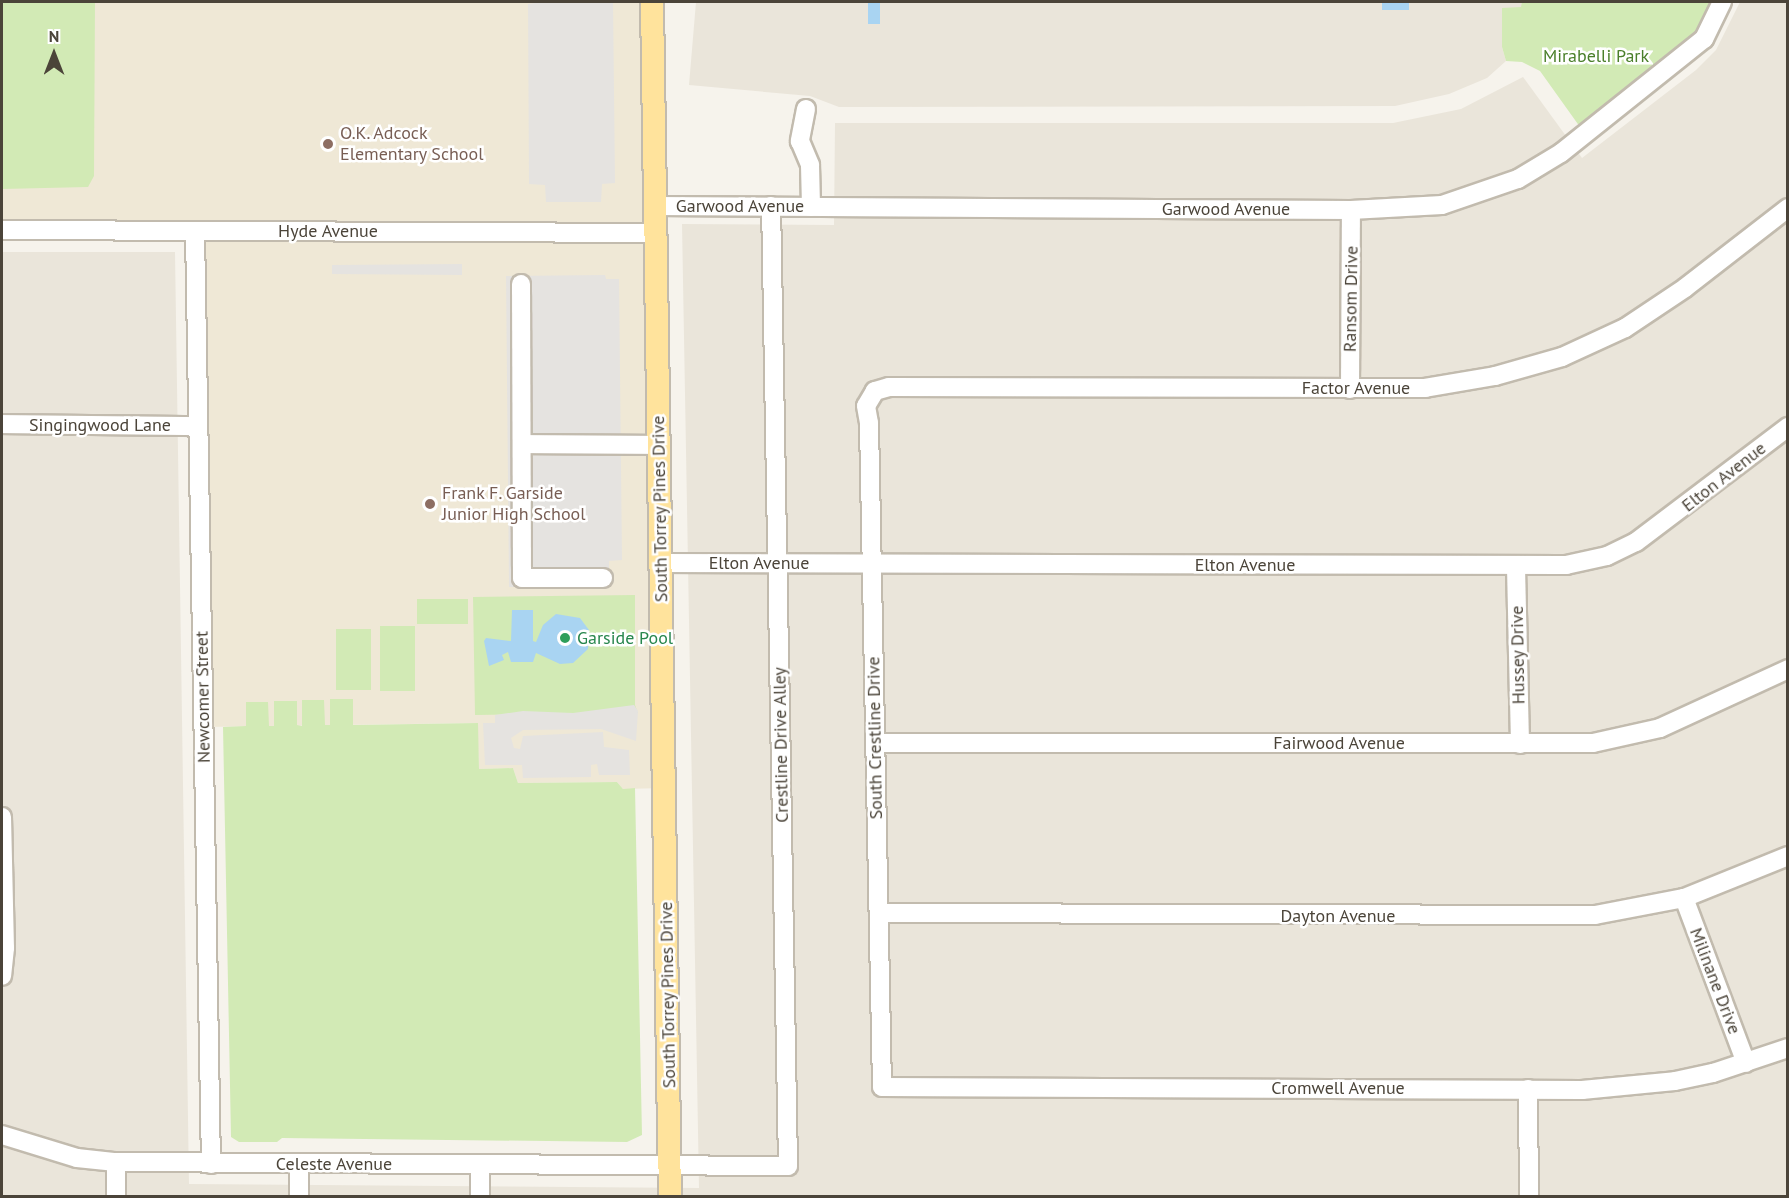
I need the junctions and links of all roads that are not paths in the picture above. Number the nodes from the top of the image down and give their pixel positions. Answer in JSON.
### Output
{"nodes":[{"id":1,"x":652,"y":2,"type":"edge"},
{"id":2,"x":1722,"y":2,"type":"edge"},
{"id":3,"x":806,"y":109,"type":"dead end"},
{"id":4,"x":655,"y":206,"type":"junction"},
{"id":5,"x":771,"y":206,"type":"junction"},
{"id":6,"x":811,"y":207,"type":"junction"},
{"id":7,"x":1788,"y":208,"type":"edge"},
{"id":8,"x":1351,"y":210,"type":"junction"},
{"id":9,"x":2,"y":230,"type":"edge"},
{"id":10,"x":195,"y":231,"type":"junction"},
{"id":11,"x":655,"y":233,"type":"junction"},
{"id":12,"x":521,"y":284,"type":"dead end"},
{"id":13,"x":1350,"y":389,"type":"junction"},
{"id":14,"x":875,"y":391,"type":"joint"},
{"id":15,"x":2,"y":424,"type":"edge"},
{"id":16,"x":198,"y":426,"type":"junction"},
{"id":17,"x":1788,"y":427,"type":"edge"},
{"id":18,"x":522,"y":444,"type":"junction"},
{"id":19,"x":660,"y":445,"type":"junction"},
{"id":20,"x":660,"y":563,"type":"junction"},
{"id":21,"x":777,"y":563,"type":"junction"},
{"id":22,"x":871,"y":563,"type":"junction"},
{"id":23,"x":1516,"y":567,"type":"junction"},
{"id":24,"x":603,"y":578,"type":"dead end"},
{"id":25,"x":1788,"y":669,"type":"edge"},
{"id":26,"x":875,"y":743,"type":"junction"},
{"id":27,"x":1520,"y":744,"type":"junction"},
{"id":28,"x":2,"y":817,"type":"edge"},
{"id":29,"x":1788,"y":856,"type":"edge"},
{"id":30,"x":1684,"y":898,"type":"junction"},
{"id":31,"x":879,"y":913,"type":"junction"},
{"id":32,"x":2,"y":976,"type":"edge"},
{"id":33,"x":1788,"y":1048,"type":"edge"},
{"id":34,"x":1746,"y":1063,"type":"junction"},
{"id":35,"x":882,"y":1087,"type":"joint"},
{"id":36,"x":1528,"y":1089,"type":"junction"},
{"id":37,"x":2,"y":1135,"type":"edge"},
{"id":38,"x":116,"y":1162,"type":"junction"},
{"id":39,"x":211,"y":1164,"type":"junction"},
{"id":40,"x":299,"y":1164,"type":"junction"},
{"id":41,"x":480,"y":1165,"type":"junction"},
{"id":42,"x":670,"y":1166,"type":"junction"},
{"id":43,"x":116,"y":1197,"type":"edge"},
{"id":44,"x":299,"y":1197,"type":"edge"},
{"id":45,"x":480,"y":1197,"type":"edge"},
{"id":46,"x":670,"y":1197,"type":"edge"},
{"id":47,"x":1529,"y":1197,"type":"edge"}],
"edges":[{"from":1,"to":4,"type":"main road","name":"South Torrey Pines Drive"},
{"from":2,"to":8,"type":"street","name":"Garwood Avenue"},
{"from":3,"to":6,"type":"street"},
{"from":4,"to":5,"type":"street","name":"Garwood Avenue"},
{"from":4,"to":11,"type":"main road","name":"South Torrey Pines Drive"},
{"from":5,"to":6,"type":"street","name":"Garwood Avenue"},
{"from":5,"to":21,"type":"street","name":"Crestline Drive Alley"},
{"from":6,"to":8,"type":"street","name":"Garwood Avenue"},
{"from":7,"to":13,"type":"street","name":"Factor Avenue"},
{"from":8,"to":13,"type":"street","name":"Ransom Drive"},
{"from":9,"to":10,"type":"street","name":"Hyde Avenue"},
{"from":10,"to":11,"type":"street","name":"Hyde Avenue"},
{"from":10,"to":16,"type":"street","name":"Newcomer Street"},
{"from":11,"to":19,"type":"main road","name":"South Torrey Pines Drive"},
{"from":12,"to":18,"type":"street"},
{"from":13,"to":14,"type":"street","name":"Factor Avenue"},
{"from":14,"to":22,"type":"street","name":"South Crestline Drive"},
{"from":15,"to":16,"type":"street","name":"Singingwood Lane"},
{"from":16,"to":39,"type":"street","name":"Newcomer Street"},
{"from":17,"to":23,"type":"street","name":"Elton Avenue"},
{"from":18,"to":19,"type":"street"},
{"from":18,"to":24,"type":"street"},
{"from":19,"to":20,"type":"main road","name":"South Torrey Pines Drive"},
{"from":20,"to":21,"type":"street","name":"Elton Avenue"},
{"from":20,"to":42,"type":"main road","name":"South Torrey Pines Drive"},
{"from":21,"to":22,"type":"street","name":"Elton Avenue"},
{"from":21,"to":42,"type":"street","name":"Crestline Drive Alley"},
{"from":22,"to":23,"type":"street","name":"Elton Avenue"},
{"from":22,"to":26,"type":"street","name":"South Crestline Drive"},
{"from":23,"to":27,"type":"street","name":"Hussey Drive"},
{"from":25,"to":27,"type":"street","name":"Fairwood Avenue"},
{"from":26,"to":27,"type":"street","name":"Fairwood Avenue"},
{"from":26,"to":31,"type":"street","name":"South Crestline Drive"},
{"from":28,"to":32,"type":"street"},
{"from":29,"to":30,"type":"street","name":"Dayton Avenue"},
{"from":30,"to":31,"type":"street","name":"Dayton Avenue"},
{"from":30,"to":34,"type":"street","name":"Milinane Drive"},
{"from":31,"to":35,"type":"street","name":"South Crestline Drive"},
{"from":33,"to":34,"type":"street","name":"Cromwell Avenue"},
{"from":34,"to":36,"type":"street","name":"Cromwell Avenue"},
{"from":35,"to":36,"type":"street","name":"Cromwell Avenue"},
{"from":36,"to":47,"type":"street"},
{"from":37,"to":38,"type":"street","name":"Celeste Avenue"},
{"from":38,"to":39,"type":"street","name":"Celeste Avenue"},
{"from":38,"to":43,"type":"street"},
{"from":39,"to":40,"type":"street","name":"Celeste Avenue"},
{"from":40,"to":41,"type":"street","name":"Celeste Avenue"},
{"from":40,"to":44,"type":"street"},
{"from":41,"to":42,"type":"street","name":"Celeste Avenue"},
{"from":41,"to":45,"type":"street"},
{"from":42,"to":46,"type":"main road","name":"South Torrey Pines Drive"}]}
